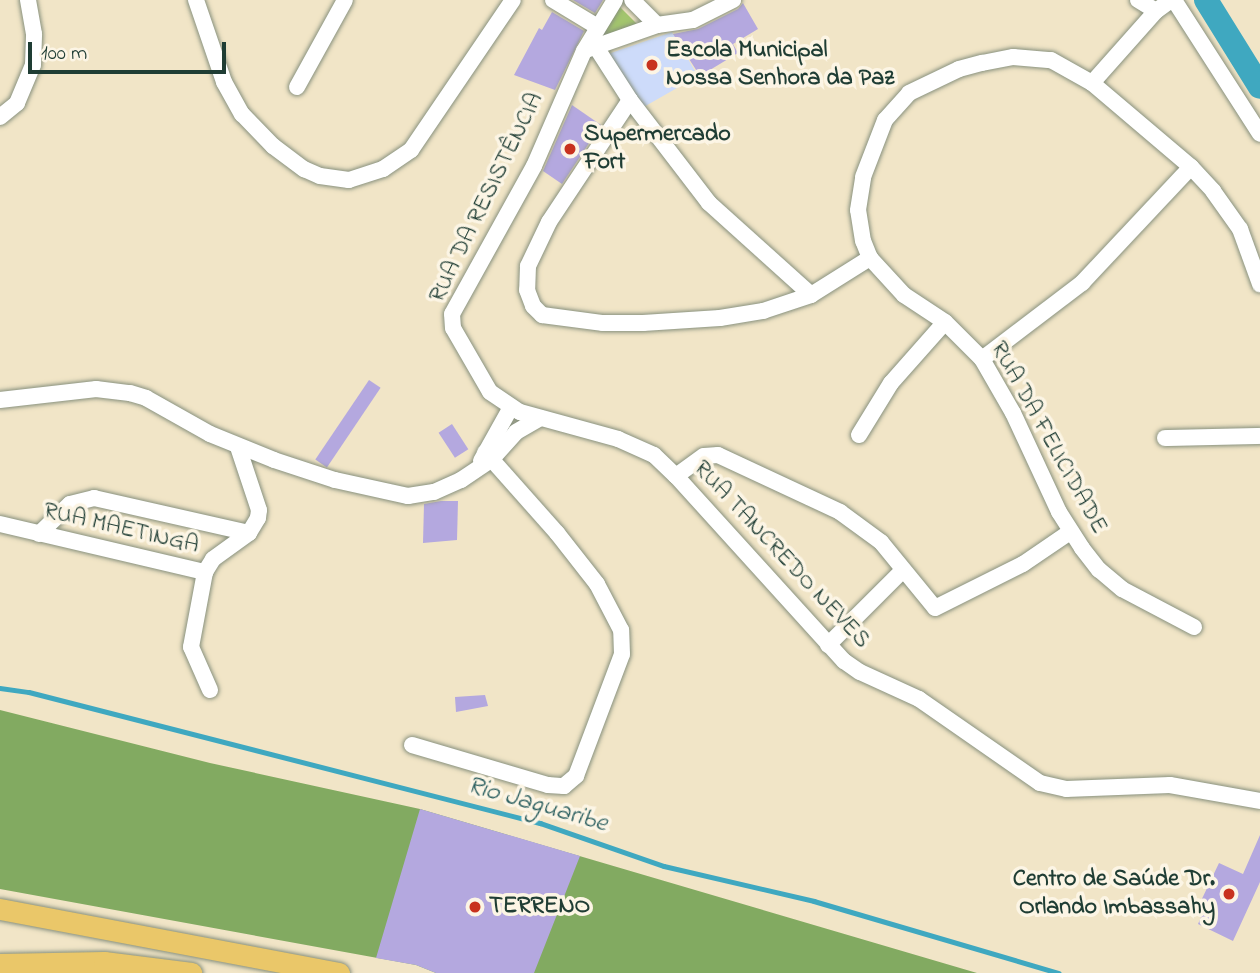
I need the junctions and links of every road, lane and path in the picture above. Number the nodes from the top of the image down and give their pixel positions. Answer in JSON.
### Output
{"nodes":[{"id":1,"x":28,"y":0,"type":"edge"},
{"id":2,"x":196,"y":0,"type":"edge"},
{"id":3,"x":345,"y":0,"type":"edge"},
{"id":4,"x":513,"y":0,"type":"edge"},
{"id":5,"x":553,"y":0,"type":"edge"},
{"id":6,"x":615,"y":0,"type":"edge"},
{"id":7,"x":632,"y":0,"type":"edge"},
{"id":8,"x":733,"y":0,"type":"edge"},
{"id":9,"x":1138,"y":0,"type":"edge"},
{"id":10,"x":1173,"y":0,"type":"edge"},
{"id":11,"x":1157,"y":11,"type":"junction"},
{"id":12,"x":657,"y":25,"type":"junction"},
{"id":13,"x":598,"y":27,"type":"junction"},
{"id":14,"x":590,"y":49,"type":"junction"},
{"id":15,"x":1092,"y":83,"type":"junction"},
{"id":16,"x":297,"y":87,"type":"dead end"},
{"id":17,"x":630,"y":100,"type":"junction"},
{"id":18,"x":0,"y":117,"type":"edge"},
{"id":19,"x":1260,"y":134,"type":"edge"},
{"id":20,"x":1191,"y":167,"type":"junction"},
{"id":21,"x":870,"y":258,"type":"junction"},
{"id":22,"x":1260,"y":284,"type":"edge"},
{"id":23,"x":811,"y":295,"type":"junction"},
{"id":24,"x":945,"y":322,"type":"junction"},
{"id":25,"x":982,"y":359,"type":"junction"},
{"id":26,"x":0,"y":400,"type":"edge"},
{"id":27,"x":511,"y":407,"type":"junction"},
{"id":28,"x":540,"y":418,"type":"junction"},
{"id":29,"x":859,"y":435,"type":"dead end"},
{"id":30,"x":1260,"y":436,"type":"edge"},
{"id":31,"x":1165,"y":438,"type":"dead end"},
{"id":32,"x":238,"y":447,"type":"junction"},
{"id":33,"x":485,"y":459,"type":"junction"},
{"id":34,"x":676,"y":476,"type":"junction"},
{"id":35,"x":0,"y":524,"type":"edge"},
{"id":36,"x":1070,"y":532,"type":"junction"},
{"id":37,"x":249,"y":533,"type":"junction"},
{"id":38,"x":39,"y":534,"type":"junction"},
{"id":39,"x":903,"y":570,"type":"junction"},
{"id":40,"x":205,"y":572,"type":"junction"},
{"id":41,"x":1194,"y":627,"type":"dead end"},
{"id":42,"x":828,"y":645,"type":"junction"},
{"id":43,"x":210,"y":690,"type":"dead end"},
{"id":44,"x":412,"y":745,"type":"dead end"},
{"id":45,"x":1260,"y":801,"type":"edge"},
{"id":46,"x":0,"y":909,"type":"edge"},
{"id":47,"x":0,"y":964,"type":"edge"},
{"id":48,"x":191,"y":973,"type":"edge"},
{"id":49,"x":339,"y":973,"type":"edge"}],
"edges":[{"from":1,"to":18,"type":"street"},
{"from":2,"to":4,"type":"street"},
{"from":3,"to":16,"type":"street"},
{"from":5,"to":13,"type":"street"},
{"from":6,"to":13,"type":"street","name":"RUA DA RESISTÊNCIA"},
{"from":7,"to":12,"type":"street"},
{"from":8,"to":12,"type":"street"},
{"from":9,"to":11,"type":"street"},
{"from":10,"to":11,"type":"street"},
{"from":10,"to":19,"type":"street"},
{"from":11,"to":15,"type":"street"},
{"from":12,"to":14,"type":"street"},
{"from":13,"to":14,"type":"street","name":"RUA DA RESISTÊNCIA"},
{"from":14,"to":17,"type":"street"},
{"from":14,"to":27,"type":"street","name":"RUA DA RESISTÊNCIA"},
{"from":15,"to":20,"type":"street"},
{"from":15,"to":21,"type":"street","name":"RUA DA FELICIDADE"},
{"from":17,"to":23,"type":"street"},
{"from":17,"to":23,"type":"street"},
{"from":20,"to":22,"type":"street"},
{"from":20,"to":25,"type":"street"},
{"from":21,"to":23,"type":"street"},
{"from":21,"to":24,"type":"street","name":"RUA DA FELICIDADE"},
{"from":24,"to":25,"type":"street","name":"RUA DA FELICIDADE"},
{"from":24,"to":29,"type":"street"},
{"from":25,"to":36,"type":"street","name":"RUA DA FELICIDADE"},
{"from":26,"to":32,"type":"street"},
{"from":27,"to":28,"type":"street","name":"RUA DA RESISTÊNCIA"},
{"from":27,"to":33,"type":"street"},
{"from":28,"to":33,"type":"street"},
{"from":28,"to":34,"type":"street","name":"RUA TANCREDO NEVES"},
{"from":30,"to":31,"type":"street"},
{"from":32,"to":33,"type":"street"},
{"from":32,"to":37,"type":"street"},
{"from":33,"to":44,"type":"street"},
{"from":34,"to":39,"type":"street"},
{"from":34,"to":42,"type":"street","name":"RUA TANCREDO NEVES"},
{"from":35,"to":38,"type":"street","name":"RUA MAETINGA"},
{"from":36,"to":39,"type":"street"},
{"from":36,"to":41,"type":"street","name":"RUA DA FELICIDADE"},
{"from":37,"to":38,"type":"street"},
{"from":37,"to":40,"type":"street","name":"RUA MAETINGA"},
{"from":38,"to":40,"type":"street","name":"RUA MAETINGA"},
{"from":39,"to":42,"type":"street"},
{"from":40,"to":43,"type":"street"},
{"from":42,"to":45,"type":"street","name":"RUA TANCREDO NEVES"},
{"from":46,"to":49,"type":"main road"},
{"from":47,"to":48,"type":"main road"}]}
